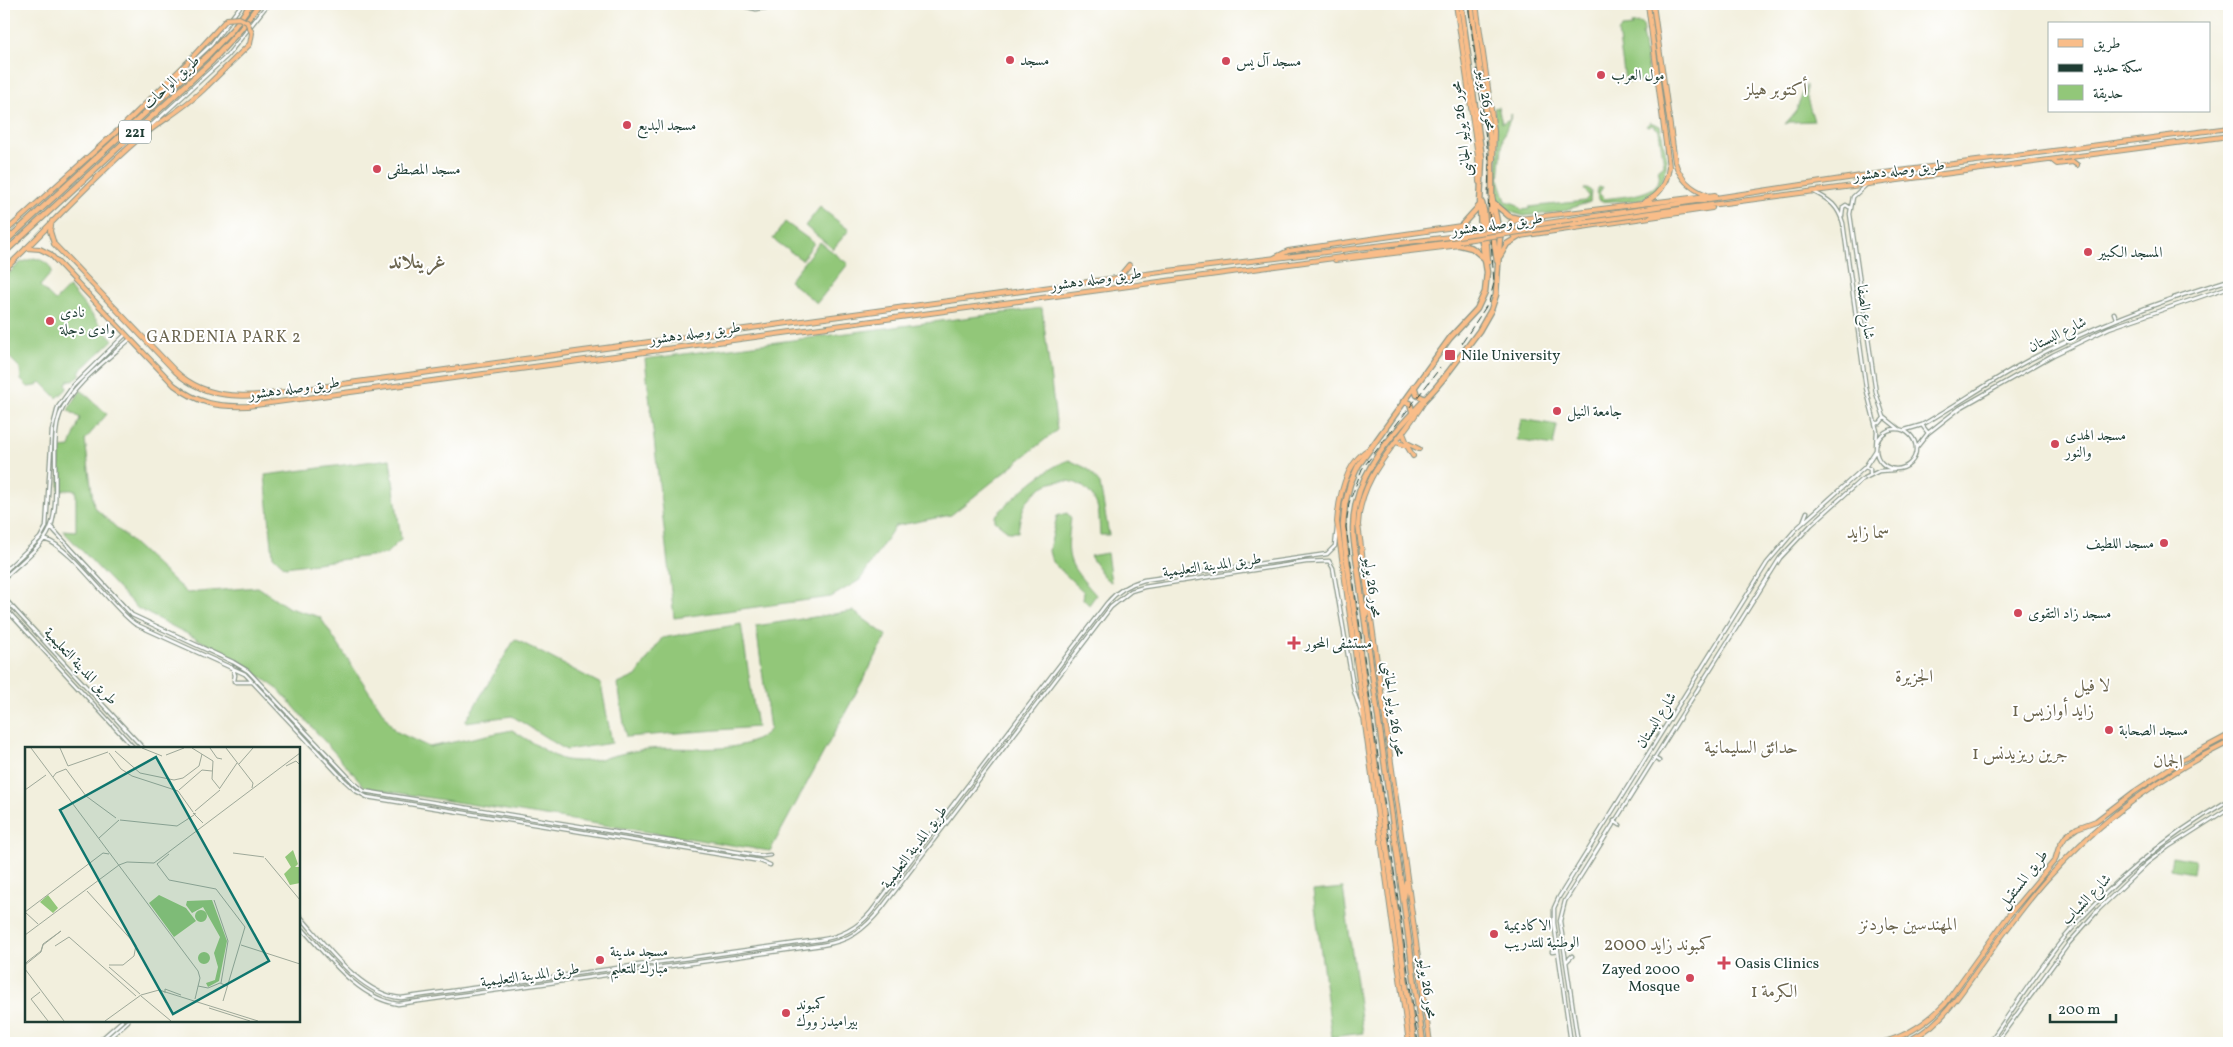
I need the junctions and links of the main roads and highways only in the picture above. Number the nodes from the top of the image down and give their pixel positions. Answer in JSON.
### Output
{"nodes":[{"id":1,"x":251,"y":4,"type":"edge"},
{"id":2,"x":260,"y":4,"type":"edge"},
{"id":3,"x":1456,"y":4,"type":"edge"},
{"id":4,"x":1461,"y":4,"type":"edge"},
{"id":5,"x":1471,"y":4,"type":"edge"},
{"id":6,"x":1476,"y":4,"type":"edge"},
{"id":7,"x":1648,"y":4,"type":"edge"},
{"id":8,"x":1653,"y":4,"type":"edge"},
{"id":9,"x":1474,"y":22,"type":"junction"},
{"id":10,"x":1464,"y":25,"type":"junction"},
{"id":11,"x":1467,"y":45,"type":"junction"},
{"id":12,"x":1477,"y":46,"type":"junction"},
{"id":13,"x":2229,"y":128,"type":"edge"},
{"id":14,"x":2184,"y":134,"type":"junction"},
{"id":15,"x":2171,"y":136,"type":"junction"},
{"id":16,"x":2229,"y":136,"type":"edge"},
{"id":17,"x":2184,"y":142,"type":"junction"},
{"id":18,"x":2173,"y":144,"type":"junction"},
{"id":19,"x":2052,"y":160,"type":"junction"},
{"id":20,"x":1493,"y":162,"type":"junction"},
{"id":21,"x":1676,"y":165,"type":"junction"},
{"id":22,"x":2077,"y":165,"type":"dead end"},
{"id":23,"x":1669,"y":167,"type":"junction"},
{"id":24,"x":1481,"y":192,"type":"junction"},
{"id":25,"x":1707,"y":195,"type":"junction"},
{"id":26,"x":1726,"y":195,"type":"junction"},
{"id":27,"x":1493,"y":200,"type":"junction"},
{"id":28,"x":1480,"y":202,"type":"junction"},
{"id":29,"x":1726,"y":203,"type":"junction"},
{"id":30,"x":1636,"y":204,"type":"junction"},
{"id":31,"x":1520,"y":219,"type":"junction"},
{"id":32,"x":52,"y":221,"type":"junction"},
{"id":33,"x":1461,"y":226,"type":"junction"},
{"id":34,"x":4,"y":233,"type":"edge"},
{"id":35,"x":1520,"y":236,"type":"junction"},
{"id":36,"x":4,"y":243,"type":"edge"},
{"id":37,"x":1460,"y":245,"type":"junction"},
{"id":38,"x":26,"y":248,"type":"junction"},
{"id":39,"x":58,"y":248,"type":"junction"},
{"id":40,"x":4,"y":253,"type":"edge"},
{"id":41,"x":50,"y":254,"type":"junction"},
{"id":42,"x":1272,"y":259,"type":"junction"},
{"id":43,"x":1485,"y":259,"type":"junction"},
{"id":44,"x":1498,"y":259,"type":"junction"},
{"id":45,"x":1129,"y":265,"type":"dead end"},
{"id":46,"x":1271,"y":266,"type":"junction"},
{"id":47,"x":1486,"y":266,"type":"junction"},
{"id":48,"x":1498,"y":267,"type":"junction"},
{"id":49,"x":4,"y":270,"type":"edge"},
{"id":50,"x":1118,"y":278,"type":"junction"},
{"id":51,"x":1016,"y":292,"type":"junction"},
{"id":52,"x":997,"y":295,"type":"junction"},
{"id":53,"x":1017,"y":301,"type":"junction"},
{"id":54,"x":998,"y":305,"type":"junction"},
{"id":55,"x":721,"y":333,"type":"junction"},
{"id":56,"x":704,"y":335,"type":"junction"},
{"id":57,"x":720,"y":340,"type":"junction"},
{"id":58,"x":706,"y":343,"type":"junction"},
{"id":59,"x":1414,"y":386,"type":"junction"},
{"id":60,"x":313,"y":388,"type":"junction"},
{"id":61,"x":298,"y":390,"type":"junction"},
{"id":62,"x":314,"y":397,"type":"junction"},
{"id":63,"x":1426,"y":398,"type":"junction"},
{"id":64,"x":299,"y":399,"type":"junction"},
{"id":65,"x":1403,"y":402,"type":"junction"},
{"id":66,"x":1412,"y":412,"type":"junction"},
{"id":67,"x":1403,"y":432,"type":"junction"},
{"id":68,"x":1396,"y":442,"type":"junction"},
{"id":69,"x":1370,"y":448,"type":"junction"},
{"id":70,"x":1419,"y":449,"type":"dead end"},
{"id":71,"x":1413,"y":456,"type":"dead end"},
{"id":72,"x":1368,"y":601,"type":"junction"},
{"id":73,"x":1365,"y":622,"type":"junction"},
{"id":74,"x":1365,"y":693,"type":"junction"},
{"id":75,"x":1362,"y":704,"type":"junction"},
{"id":76,"x":2229,"y":735,"type":"edge"},
{"id":77,"x":2216,"y":741,"type":"junction"},
{"id":78,"x":2229,"y":742,"type":"edge"},
{"id":79,"x":2223,"y":745,"type":"junction"},
{"id":80,"x":1369,"y":755,"type":"junction"},
{"id":81,"x":1375,"y":765,"type":"junction"},
{"id":82,"x":2134,"y":792,"type":"junction"},
{"id":83,"x":2138,"y":797,"type":"junction"},
{"id":84,"x":2126,"y":798,"type":"junction"},
{"id":85,"x":2128,"y":804,"type":"junction"},
{"id":86,"x":1395,"y":844,"type":"junction"},
{"id":87,"x":1386,"y":846,"type":"junction"},
{"id":88,"x":1398,"y":861,"type":"junction"},
{"id":89,"x":1389,"y":862,"type":"junction"},
{"id":90,"x":1406,"y":882,"type":"junction"},
{"id":91,"x":1404,"y":903,"type":"junction"},
{"id":92,"x":1994,"y":934,"type":"junction"},
{"id":93,"x":2003,"y":934,"type":"junction"},
{"id":94,"x":1405,"y":980,"type":"junction"},
{"id":95,"x":1401,"y":987,"type":"junction"},
{"id":96,"x":1951,"y":997,"type":"junction"},
{"id":97,"x":1956,"y":1001,"type":"junction"},
{"id":98,"x":1945,"y":1004,"type":"junction"},
{"id":99,"x":1951,"y":1007,"type":"junction"},
{"id":100,"x":1409,"y":1043,"type":"edge"},
{"id":101,"x":1414,"y":1043,"type":"edge"},
{"id":102,"x":1426,"y":1043,"type":"edge"},
{"id":103,"x":1880,"y":1043,"type":"edge"},
{"id":104,"x":1902,"y":1043,"type":"edge"}],
"edges":[{"from":1,"to":36,"type":"highway","name":"طريق الواحات","number":"221"},
{"from":2,"to":40,"type":"highway","name":"طريق الواحات","number":"221"},
{"from":3,"to":24,"type":"main road","name":"محور 26 يوليو الجانبى"},
{"from":4,"to":10,"type":"highway","name":"محور 26 يوليو"},
{"from":5,"to":9,"type":"highway","name":"محور 26 يوليو"},
{"from":6,"to":20,"type":"main road","name":"محور 26 يوليو الجانبى"},
{"from":7,"to":23,"type":"main road"},
{"from":8,"to":21,"type":"main road"},
{"from":9,"to":10,"type":"highway"},
{"from":9,"to":12,"type":"highway","name":"محور 26 يوليو"},
{"from":10,"to":11,"type":"highway","name":"محور 26 يوليو"},
{"from":11,"to":12,"type":"highway"},
{"from":11,"to":24,"type":"highway","name":"محور 26 يوليو"},
{"from":12,"to":20,"type":"highway","name":"محور 26 يوليو"},
{"from":13,"to":14,"type":"main road","name":"طريق وصله دهشور"},
{"from":14,"to":15,"type":"main road","name":"طريق وصله دهشور"},
{"from":14,"to":17,"type":"main road"},
{"from":15,"to":18,"type":"main road"},
{"from":15,"to":26,"type":"main road","name":"طريق وصله دهشور"},
{"from":16,"to":17,"type":"main road","name":"طريق وصله دهشور"},
{"from":17,"to":18,"type":"main road","name":"طريق وصله دهشور"},
{"from":18,"to":19,"type":"main road","name":"طريق وصله دهشور"},
{"from":19,"to":22,"type":"main road"},
{"from":19,"to":29,"type":"main road","name":"طريق وصله دهشور"},
{"from":20,"to":27,"type":"highway","name":"محور 26 يوليو"},
{"from":21,"to":23,"type":"main road"},
{"from":21,"to":25,"type":"main road"},
{"from":23,"to":30,"type":"main road"},
{"from":24,"to":28,"type":"highway","name":"محور 26 يوليو"},
{"from":25,"to":26,"type":"main road"},
{"from":25,"to":30,"type":"main road"},
{"from":26,"to":42,"type":"main road","name":"طريق وصله دهشور","bridge":true},
{"from":27,"to":31,"type":"highway"},
{"from":27,"to":44,"type":"highway","name":"محور 26 يوليو"},
{"from":27,"to":48,"type":"highway","name":"محور 26 يوليو"},
{"from":28,"to":33,"type":"highway"},
{"from":28,"to":43,"type":"highway","name":"محور 26 يوليو"},
{"from":28,"to":47,"type":"highway","name":"محور 26 يوليو"},
{"from":29,"to":35,"type":"main road"},
{"from":29,"to":46,"type":"main road","name":"طريق وصله دهشور","bridge":true},
{"from":30,"to":31,"type":"main road"},
{"from":31,"to":35,"type":"main road"},
{"from":32,"to":34,"type":"main road","bridge":true},
{"from":32,"to":38,"type":"main road"},
{"from":32,"to":39,"type":"main road","name":"طريق وصله دهشور"},
{"from":33,"to":37,"type":"main road"},
{"from":33,"to":42,"type":"main road"},
{"from":35,"to":44,"type":"highway"},
{"from":37,"to":43,"type":"highway"},
{"from":37,"to":46,"type":"main road"},
{"from":38,"to":41,"type":"main road"},
{"from":38,"to":49,"type":"main road"},
{"from":39,"to":41,"type":"main road"},
{"from":39,"to":61,"type":"main road","name":"طريق وصله دهشور"},
{"from":41,"to":64,"type":"main road","name":"طريق وصله دهشور"},
{"from":42,"to":50,"type":"main road","name":"طريق وصله دهشور"},
{"from":43,"to":47,"type":"highway","name":"محور 26 يوليو"},
{"from":44,"to":48,"type":"highway","name":"محور 26 يوليو"},
{"from":45,"to":50,"type":"main road"},
{"from":46,"to":53,"type":"main road","name":"طريق وصله دهشور"},
{"from":47,"to":59,"type":"highway","name":"محور 26 يوليو"},
{"from":48,"to":63,"type":"highway","name":"محور 26 يوليو"},
{"from":50,"to":51,"type":"main road","name":"طريق وصله دهشور"},
{"from":51,"to":52,"type":"main road","name":"طريق وصله دهشور"},
{"from":51,"to":53,"type":"main road"},
{"from":52,"to":54,"type":"main road"},
{"from":52,"to":55,"type":"main road","name":"طريق وصله دهشور"},
{"from":53,"to":54,"type":"main road","name":"طريق وصله دهشور"},
{"from":54,"to":57,"type":"main road","name":"طريق وصله دهشور"},
{"from":55,"to":56,"type":"main road","name":"طريق وصله دهشور"},
{"from":55,"to":57,"type":"main road"},
{"from":56,"to":58,"type":"main road"},
{"from":56,"to":60,"type":"main road","name":"طريق وصله دهشور"},
{"from":57,"to":58,"type":"main road","name":"طريق وصله دهشور"},
{"from":58,"to":62,"type":"main road","name":"طريق وصله دهشور"},
{"from":59,"to":63,"type":"highway"},
{"from":59,"to":65,"type":"highway","name":"محور 26 يوليو"},
{"from":60,"to":61,"type":"main road","name":"طريق وصله دهشور"},
{"from":60,"to":62,"type":"main road"},
{"from":61,"to":64,"type":"main road"},
{"from":62,"to":64,"type":"main road","name":"طريق وصله دهشور"},
{"from":63,"to":66,"type":"highway","name":"محور 26 يوليو"},
{"from":63,"to":67,"type":"main road","name":"محور 26 يوليو الجانبى"},
{"from":65,"to":66,"type":"highway"},
{"from":65,"to":69,"type":"highway","name":"محور 26 يوليو"},
{"from":66,"to":73,"type":"highway","name":"محور 26 يوليو"},
{"from":67,"to":68,"type":"main road","name":"محور 26 يوليو الجانبى"},
{"from":67,"to":70,"type":"main road"},
{"from":68,"to":71,"type":"main road"},
{"from":68,"to":72,"type":"main road","name":"محور 26 يوليو الجانبى"},
{"from":69,"to":74,"type":"highway","name":"محور 26 يوليو"},
{"from":69,"to":75,"type":"main road","name":"محور 26 يوليو الجانبى"},
{"from":72,"to":73,"type":"highway"},
{"from":72,"to":90,"type":"main road","name":"محور 26 يوليو الجانبى"},
{"from":73,"to":86,"type":"highway","name":"محور 26 يوليو"},
{"from":74,"to":75,"type":"highway"},
{"from":74,"to":81,"type":"highway","name":"محور 26 يوليو"},
{"from":75,"to":80,"type":"main road","name":"محور 26 يوليو الجانبى"},
{"from":76,"to":77,"type":"main road","name":"طريق المستقبل"},
{"from":77,"to":79,"type":"main road"},
{"from":77,"to":82,"type":"main road","name":"طريق المستقبل"},
{"from":78,"to":79,"type":"main road","name":"طريق المستقبل"},
{"from":79,"to":83,"type":"main road","name":"طريق المستقبل"},
{"from":80,"to":81,"type":"highway"},
{"from":80,"to":95,"type":"main road","name":"محور 26 يوليو الجانبى"},
{"from":81,"to":87,"type":"highway","name":"محور 26 يوليو"},
{"from":82,"to":83,"type":"main road"},
{"from":82,"to":84,"type":"main road","name":"طريق المستقبل"},
{"from":83,"to":85,"type":"main road","name":"طريق المستقبل"},
{"from":84,"to":85,"type":"main road"},
{"from":84,"to":92,"type":"main road","name":"طريق المستقبل"},
{"from":85,"to":93,"type":"main road","name":"طريق المستقبل"},
{"from":86,"to":87,"type":"highway"},
{"from":86,"to":88,"type":"highway","name":"محور 26 يوليو"},
{"from":87,"to":89,"type":"highway","name":"محور 26 يوليو"},
{"from":88,"to":89,"type":"highway"},
{"from":88,"to":91,"type":"highway","name":"محور 26 يوليو"},
{"from":89,"to":94,"type":"highway","name":"محور 26 يوليو"},
{"from":90,"to":91,"type":"highway"},
{"from":90,"to":102,"type":"main road","name":"محور 26 يوليو الجانبى"},
{"from":91,"to":102,"type":"highway","name":"محور 26 يوليو"},
{"from":92,"to":93,"type":"main road"},
{"from":92,"to":96,"type":"main road","name":"طريق المستقبل"},
{"from":93,"to":97,"type":"main road","name":"طريق المستقبل"},
{"from":94,"to":95,"type":"highway"},
{"from":94,"to":101,"type":"highway","name":"محور 26 يوليو"},
{"from":95,"to":100,"type":"main road","name":"محور 26 يوليو الجانبى"},
{"from":96,"to":97,"type":"main road"},
{"from":96,"to":98,"type":"main road","name":"طريق المستقبل"},
{"from":97,"to":99,"type":"main road","name":"طريق المستقبل"},
{"from":98,"to":99,"type":"main road"},
{"from":98,"to":103,"type":"main road","name":"طريق المستقبل"},
{"from":99,"to":104,"type":"main road","name":"طريق المستقبل"}]}
